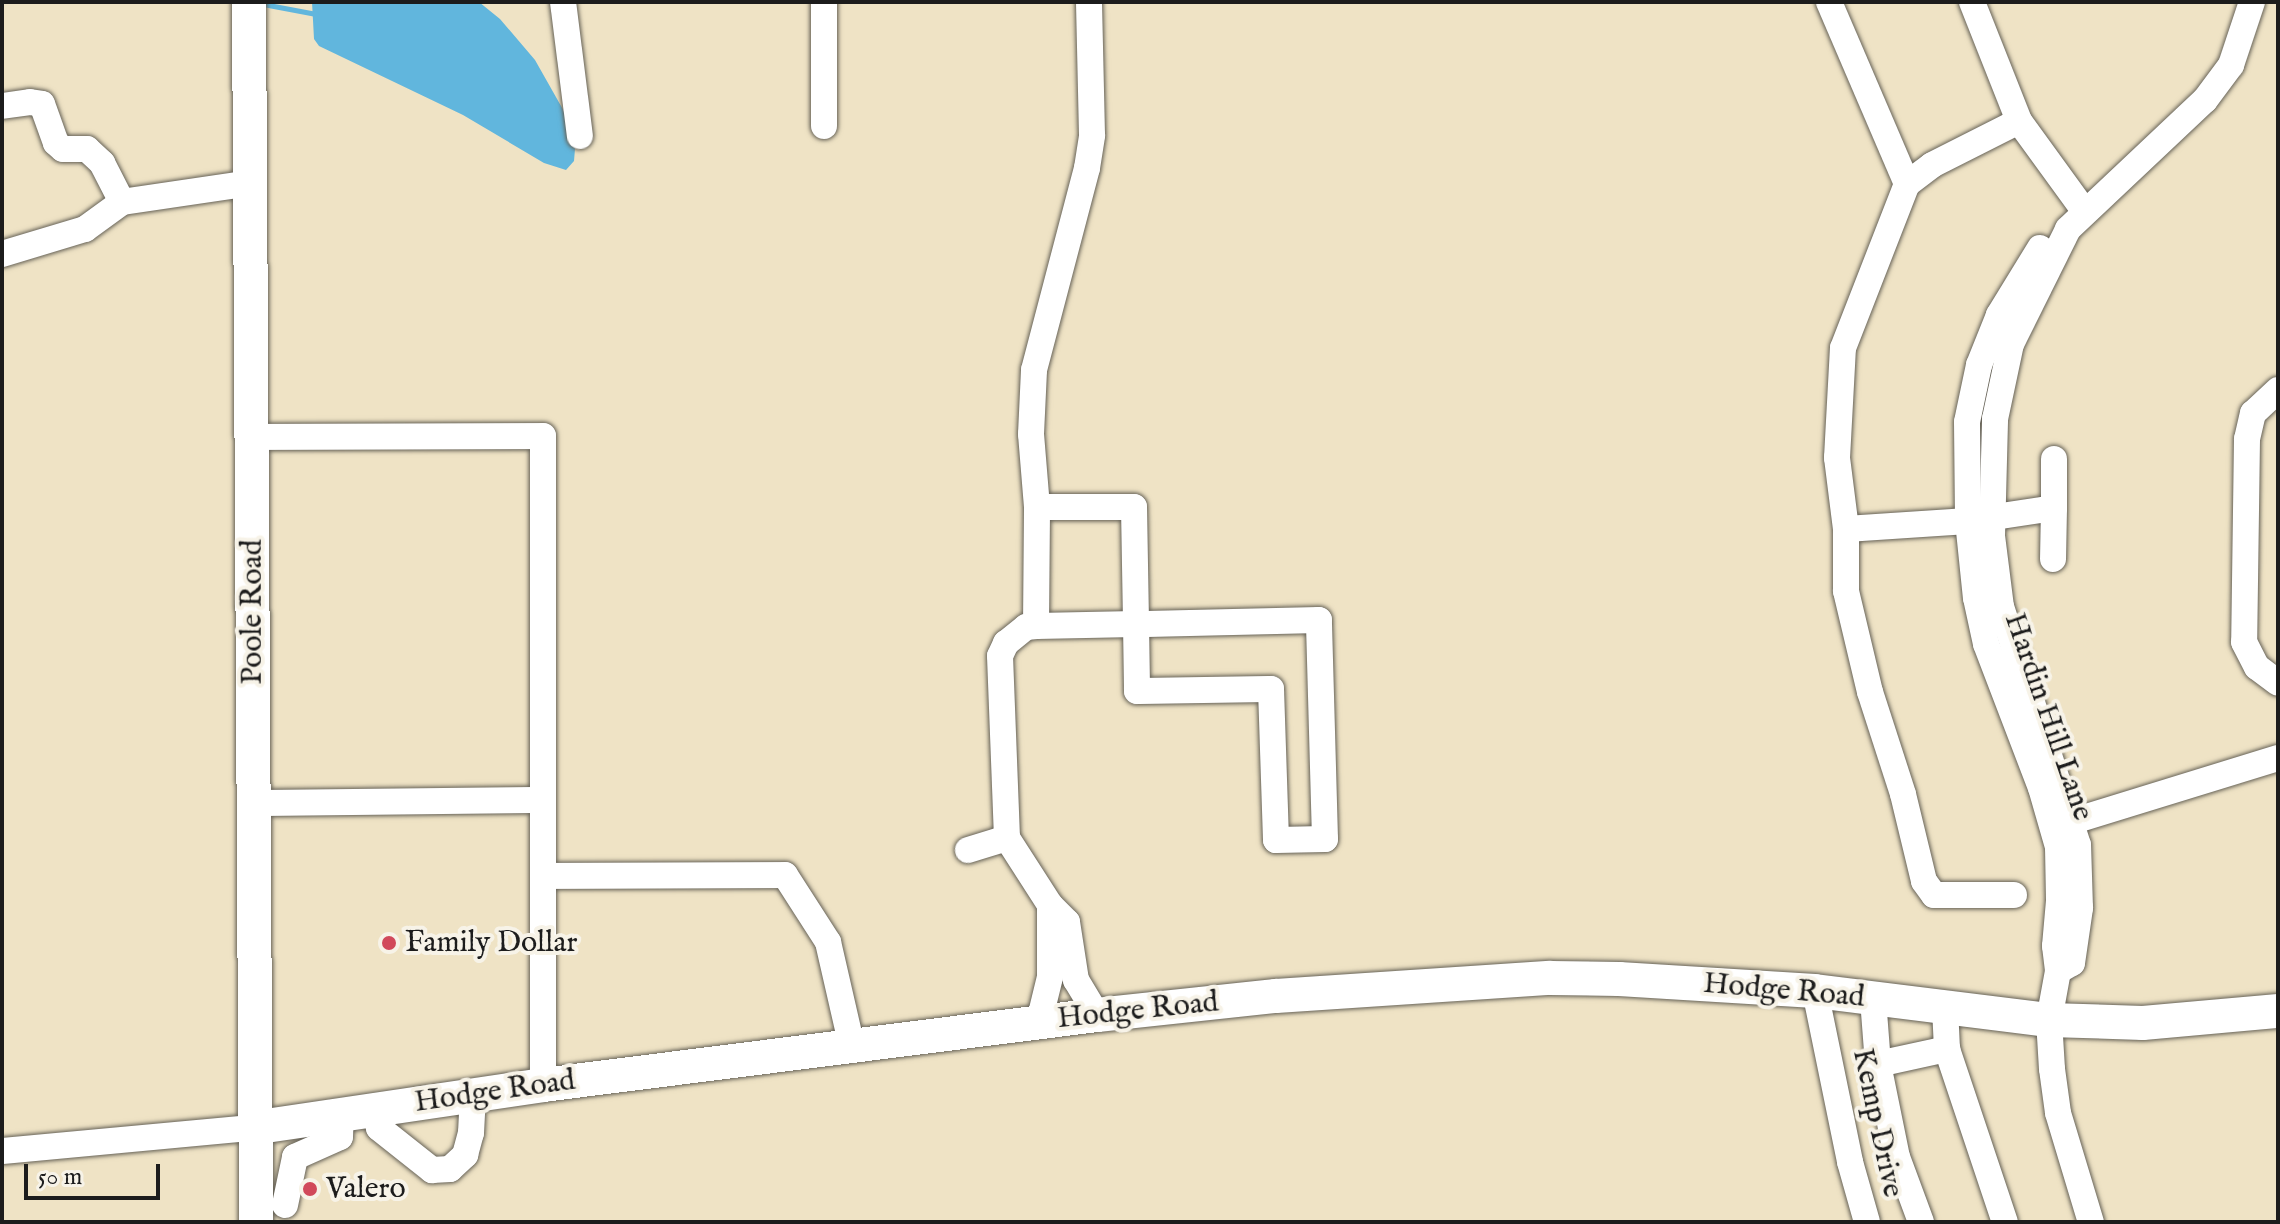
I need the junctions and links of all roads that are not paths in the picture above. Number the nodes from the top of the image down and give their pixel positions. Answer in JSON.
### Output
{"nodes":[{"id":1,"x":249,"y":2,"type":"edge"},
{"id":2,"x":563,"y":2,"type":"edge"},
{"id":3,"x":824,"y":2,"type":"edge"},
{"id":4,"x":1089,"y":2,"type":"edge"},
{"id":5,"x":1829,"y":2,"type":"edge"},
{"id":6,"x":1972,"y":2,"type":"edge"},
{"id":7,"x":2252,"y":2,"type":"edge"},
{"id":8,"x":2,"y":106,"type":"edge"},
{"id":9,"x":2019,"y":121,"type":"junction"},
{"id":10,"x":824,"y":126,"type":"dead end"},
{"id":11,"x":580,"y":136,"type":"dead end"},
{"id":12,"x":251,"y":183,"type":"junction"},
{"id":13,"x":1907,"y":184,"type":"junction"},
{"id":14,"x":122,"y":202,"type":"junction"},
{"id":15,"x":2076,"y":220,"type":"junction"},
{"id":16,"x":2,"y":254,"type":"edge"},
{"id":17,"x":2278,"y":390,"type":"edge"},
{"id":18,"x":253,"y":437,"type":"junction"},
{"id":19,"x":2054,"y":459,"type":"dead end"},
{"id":20,"x":1037,"y":507,"type":"junction"},
{"id":21,"x":2054,"y":508,"type":"junction"},
{"id":22,"x":1980,"y":519,"type":"junction"},
{"id":23,"x":1846,"y":529,"type":"junction"},
{"id":24,"x":2053,"y":559,"type":"dead end"},
{"id":25,"x":1136,"y":624,"type":"junction"},
{"id":26,"x":1036,"y":626,"type":"junction"},
{"id":27,"x":2278,"y":683,"type":"edge"},
{"id":28,"x":2278,"y":758,"type":"edge"},
{"id":29,"x":543,"y":800,"type":"junction"},
{"id":30,"x":253,"y":803,"type":"junction"},
{"id":31,"x":2063,"y":824,"type":"junction"},
{"id":32,"x":1007,"y":838,"type":"junction"},
{"id":33,"x":968,"y":850,"type":"dead end"},
{"id":34,"x":544,"y":876,"type":"junction"},
{"id":35,"x":2014,"y":895,"type":"dead end"},
{"id":36,"x":1050,"y":905,"type":"junction"},
{"id":37,"x":1815,"y":991,"type":"junction"},
{"id":38,"x":1873,"y":999,"type":"junction"},
{"id":39,"x":1945,"y":1007,"type":"junction"},
{"id":40,"x":2278,"y":1011,"type":"edge"},
{"id":41,"x":1097,"y":1015,"type":"junction"},
{"id":42,"x":2049,"y":1020,"type":"junction"},
{"id":43,"x":1039,"y":1022,"type":"junction"},
{"id":44,"x":852,"y":1047,"type":"junction"},
{"id":45,"x":1947,"y":1049,"type":"junction"},
{"id":46,"x":1878,"y":1064,"type":"junction"},
{"id":47,"x":543,"y":1085,"type":"junction"},
{"id":48,"x":473,"y":1094,"type":"junction"},
{"id":49,"x":375,"y":1108,"type":"junction"},
{"id":50,"x":341,"y":1113,"type":"junction"},
{"id":51,"x":252,"y":1128,"type":"junction"},
{"id":52,"x":2,"y":1151,"type":"edge"},
{"id":53,"x":273,"y":1214,"type":"edge"},
{"id":54,"x":1867,"y":1222,"type":"edge"},
{"id":55,"x":1921,"y":1222,"type":"edge"},
{"id":56,"x":2005,"y":1222,"type":"edge"},
{"id":57,"x":2091,"y":1222,"type":"edge"}],
"edges":[{"from":1,"to":12,"type":"main road","name":"Poole Road"},
{"from":2,"to":11,"type":"street"},
{"from":3,"to":10,"type":"street"},
{"from":4,"to":20,"type":"street"},
{"from":5,"to":13,"type":"street"},
{"from":6,"to":9,"type":"street"},
{"from":7,"to":15,"type":"street","name":"Hardin Hill Lane"},
{"from":8,"to":14,"type":"street"},
{"from":9,"to":13,"type":"street"},
{"from":9,"to":15,"type":"street"},
{"from":12,"to":14,"type":"street"},
{"from":12,"to":18,"type":"main road","name":"Poole Road"},
{"from":13,"to":23,"type":"street"},
{"from":14,"to":16,"type":"street"},
{"from":15,"to":22,"type":"street","name":"Hardin Hill Lane"},
{"from":17,"to":27,"type":"street"},
{"from":18,"to":29,"type":"street"},
{"from":18,"to":30,"type":"main road","name":"Poole Road"},
{"from":19,"to":21,"type":"street"},
{"from":20,"to":25,"type":"street"},
{"from":20,"to":26,"type":"street"},
{"from":21,"to":22,"type":"street"},
{"from":21,"to":24,"type":"street"},
{"from":22,"to":23,"type":"street"},
{"from":22,"to":31,"type":"street","name":"Hardin Hill Lane"},
{"from":23,"to":35,"type":"street"},
{"from":25,"to":25,"type":"street"},
{"from":25,"to":26,"type":"street"},
{"from":26,"to":32,"type":"street"},
{"from":28,"to":31,"type":"street"},
{"from":29,"to":30,"type":"street"},
{"from":29,"to":34,"type":"street"},
{"from":30,"to":51,"type":"main road","name":"Poole Road"},
{"from":31,"to":42,"type":"street","name":"Hardin Hill Lane"},
{"from":32,"to":33,"type":"street"},
{"from":32,"to":36,"type":"street"},
{"from":34,"to":44,"type":"street"},
{"from":34,"to":47,"type":"street"},
{"from":36,"to":41,"type":"street"},
{"from":36,"to":43,"type":"street"},
{"from":37,"to":38,"type":"main road","name":"Hodge Road"},
{"from":37,"to":41,"type":"main road","name":"Hodge Road"},
{"from":37,"to":54,"type":"street","name":"Kemp Drive"},
{"from":38,"to":39,"type":"main road","name":"Hodge Road"},
{"from":38,"to":46,"type":"street"},
{"from":39,"to":42,"type":"main road","name":"Hodge Road"},
{"from":39,"to":45,"type":"street"},
{"from":40,"to":42,"type":"main road","name":"Hodge Road"},
{"from":41,"to":43,"type":"main road","name":"Hodge Road"},
{"from":42,"to":57,"type":"street","name":"Hardin Hill Lane"},
{"from":43,"to":44,"type":"main road","name":"Hodge Road"},
{"from":44,"to":47,"type":"main road","name":"Hodge Road"},
{"from":45,"to":46,"type":"street"},
{"from":45,"to":56,"type":"street"},
{"from":46,"to":55,"type":"street"},
{"from":47,"to":48,"type":"main road","name":"Hodge Road"},
{"from":48,"to":49,"type":"main road","name":"Hodge Road"},
{"from":48,"to":49,"type":"street"},
{"from":49,"to":50,"type":"main road","name":"Hodge Road"},
{"from":50,"to":51,"type":"main road","name":"Hodge Road"},
{"from":50,"to":53,"type":"street"},
{"from":51,"to":52,"type":"street","name":"Hodge Road"},
{"from":51,"to":53,"type":"main road","name":"Poole Road"}]}
